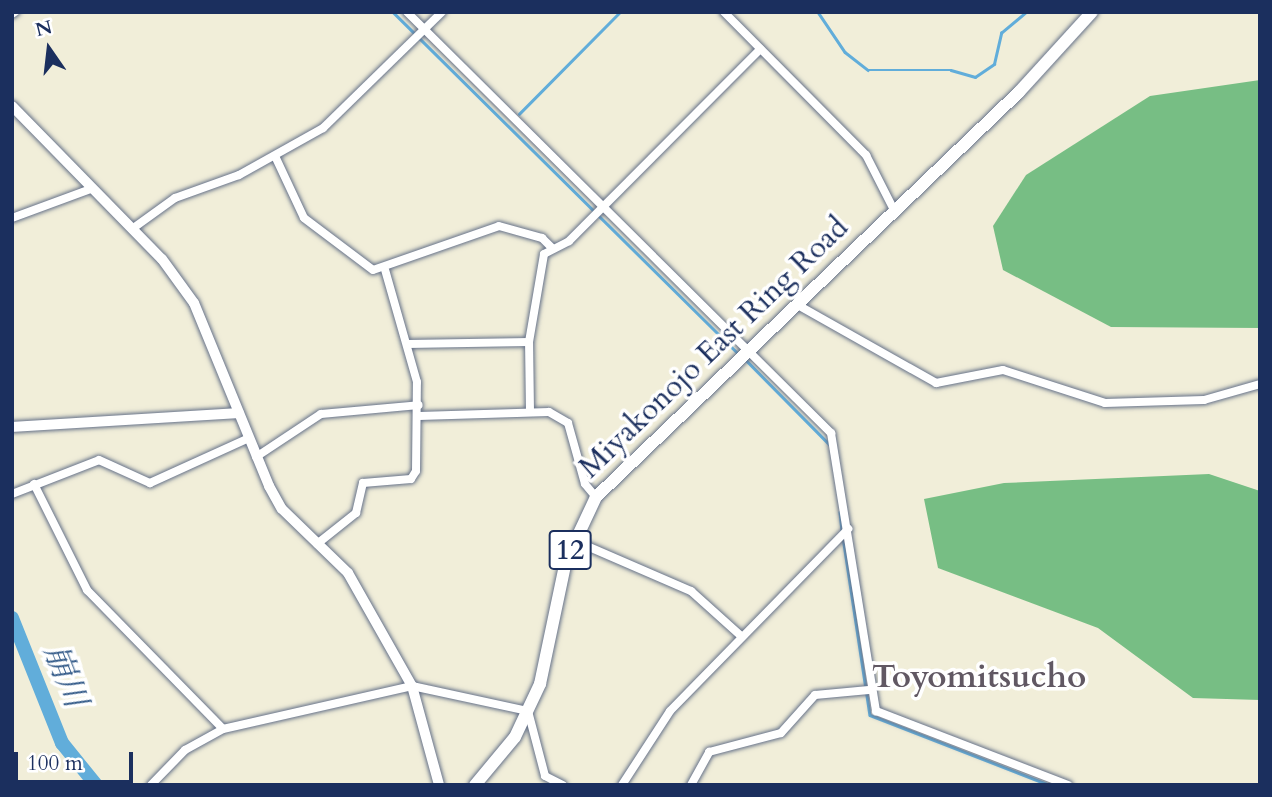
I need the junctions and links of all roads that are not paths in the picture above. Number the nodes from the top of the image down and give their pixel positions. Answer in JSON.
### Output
{"nodes":[{"id":1,"x":407,"y":12,"type":"edge"},
{"id":2,"x":442,"y":12,"type":"edge"},
{"id":3,"x":724,"y":12,"type":"edge"},
{"id":4,"x":1092,"y":12,"type":"edge"},
{"id":5,"x":425,"y":30,"type":"junction"},
{"id":6,"x":761,"y":49,"type":"junction"},
{"id":7,"x":12,"y":106,"type":"edge"},
{"id":8,"x":275,"y":156,"type":"junction"},
{"id":9,"x":93,"y":188,"type":"junction"},
{"id":10,"x":605,"y":207,"type":"junction"},
{"id":11,"x":894,"y":210,"type":"junction"},
{"id":12,"x":12,"y":218,"type":"edge"},
{"id":13,"x":132,"y":229,"type":"junction"},
{"id":14,"x":551,"y":247,"type":"junction"},
{"id":15,"x":384,"y":270,"type":"junction"},
{"id":16,"x":796,"y":304,"type":"junction"},
{"id":17,"x":529,"y":342,"type":"junction"},
{"id":18,"x":407,"y":344,"type":"junction"},
{"id":19,"x":743,"y":354,"type":"junction"},
{"id":20,"x":1260,"y":383,"type":"edge"},
{"id":21,"x":419,"y":405,"type":"junction"},
{"id":22,"x":530,"y":411,"type":"junction"},
{"id":23,"x":239,"y":413,"type":"junction"},
{"id":24,"x":419,"y":415,"type":"junction"},
{"id":25,"x":12,"y":427,"type":"edge"},
{"id":26,"x":249,"y":438,"type":"junction"},
{"id":27,"x":256,"y":457,"type":"junction"},
{"id":28,"x":34,"y":484,"type":"junction"},
{"id":29,"x":12,"y":494,"type":"edge"},
{"id":30,"x":596,"y":497,"type":"junction"},
{"id":31,"x":848,"y":529,"type":"junction"},
{"id":32,"x":573,"y":540,"type":"junction"},
{"id":33,"x":317,"y":544,"type":"junction"},
{"id":34,"x":741,"y":636,"type":"junction"},
{"id":35,"x":412,"y":686,"type":"junction"},
{"id":36,"x":864,"y":690,"type":"junction"},
{"id":37,"x":528,"y":711,"type":"junction"},
{"id":38,"x":223,"y":729,"type":"junction"},
{"id":39,"x":151,"y":785,"type":"edge"},
{"id":40,"x":439,"y":785,"type":"edge"},
{"id":41,"x":475,"y":785,"type":"edge"},
{"id":42,"x":562,"y":785,"type":"edge"},
{"id":43,"x":622,"y":785,"type":"edge"},
{"id":44,"x":691,"y":785,"type":"edge"},
{"id":45,"x":1068,"y":785,"type":"edge"}],
"edges":[{"from":1,"to":5,"type":"street"},
{"from":2,"to":5,"type":"street"},
{"from":3,"to":6,"type":"street"},
{"from":4,"to":11,"type":"main road","name":"Miyakonojo East Ring Road","number":"12"},
{"from":5,"to":8,"type":"street"},
{"from":5,"to":10,"type":"street"},
{"from":6,"to":10,"type":"street"},
{"from":6,"to":11,"type":"street"},
{"from":7,"to":9,"type":"street"},
{"from":8,"to":13,"type":"street"},
{"from":8,"to":15,"type":"street"},
{"from":9,"to":12,"type":"street"},
{"from":9,"to":13,"type":"street"},
{"from":10,"to":14,"type":"street"},
{"from":10,"to":19,"type":"street"},
{"from":11,"to":16,"type":"main road","name":"Miyakonojo East Ring Road","number":"12"},
{"from":13,"to":23,"type":"street"},
{"from":14,"to":15,"type":"street"},
{"from":14,"to":17,"type":"street"},
{"from":15,"to":18,"type":"street"},
{"from":16,"to":19,"type":"main road","name":"Miyakonojo East Ring Road","number":"12"},
{"from":16,"to":20,"type":"street"},
{"from":17,"to":18,"type":"street"},
{"from":17,"to":22,"type":"street"},
{"from":18,"to":21,"type":"street"},
{"from":19,"to":30,"type":"main road","name":"Miyakonojo East Ring Road","number":"12"},
{"from":19,"to":31,"type":"street"},
{"from":21,"to":24,"type":"street"},
{"from":21,"to":27,"type":"street"},
{"from":22,"to":24,"type":"street"},
{"from":22,"to":30,"type":"street"},
{"from":23,"to":25,"type":"street"},
{"from":23,"to":26,"type":"street"},
{"from":24,"to":33,"type":"street"},
{"from":26,"to":27,"type":"street"},
{"from":26,"to":28,"type":"street"},
{"from":27,"to":33,"type":"street"},
{"from":28,"to":29,"type":"street"},
{"from":28,"to":38,"type":"street"},
{"from":30,"to":32,"type":"main road","name":"Miyakonojo East Ring Road","number":"12"},
{"from":31,"to":34,"type":"street"},
{"from":31,"to":36,"type":"street"},
{"from":32,"to":34,"type":"street"},
{"from":32,"to":37,"type":"main road","name":"Miyakonojo East Ring Road","number":"12"},
{"from":33,"to":35,"type":"street"},
{"from":34,"to":43,"type":"street"},
{"from":35,"to":37,"type":"street"},
{"from":35,"to":38,"type":"street"},
{"from":35,"to":40,"type":"street"},
{"from":36,"to":44,"type":"street"},
{"from":36,"to":45,"type":"street"},
{"from":37,"to":41,"type":"main road","name":"Miyakonojo East Ring Road","number":"12"},
{"from":37,"to":42,"type":"street"},
{"from":38,"to":39,"type":"street"}]}
